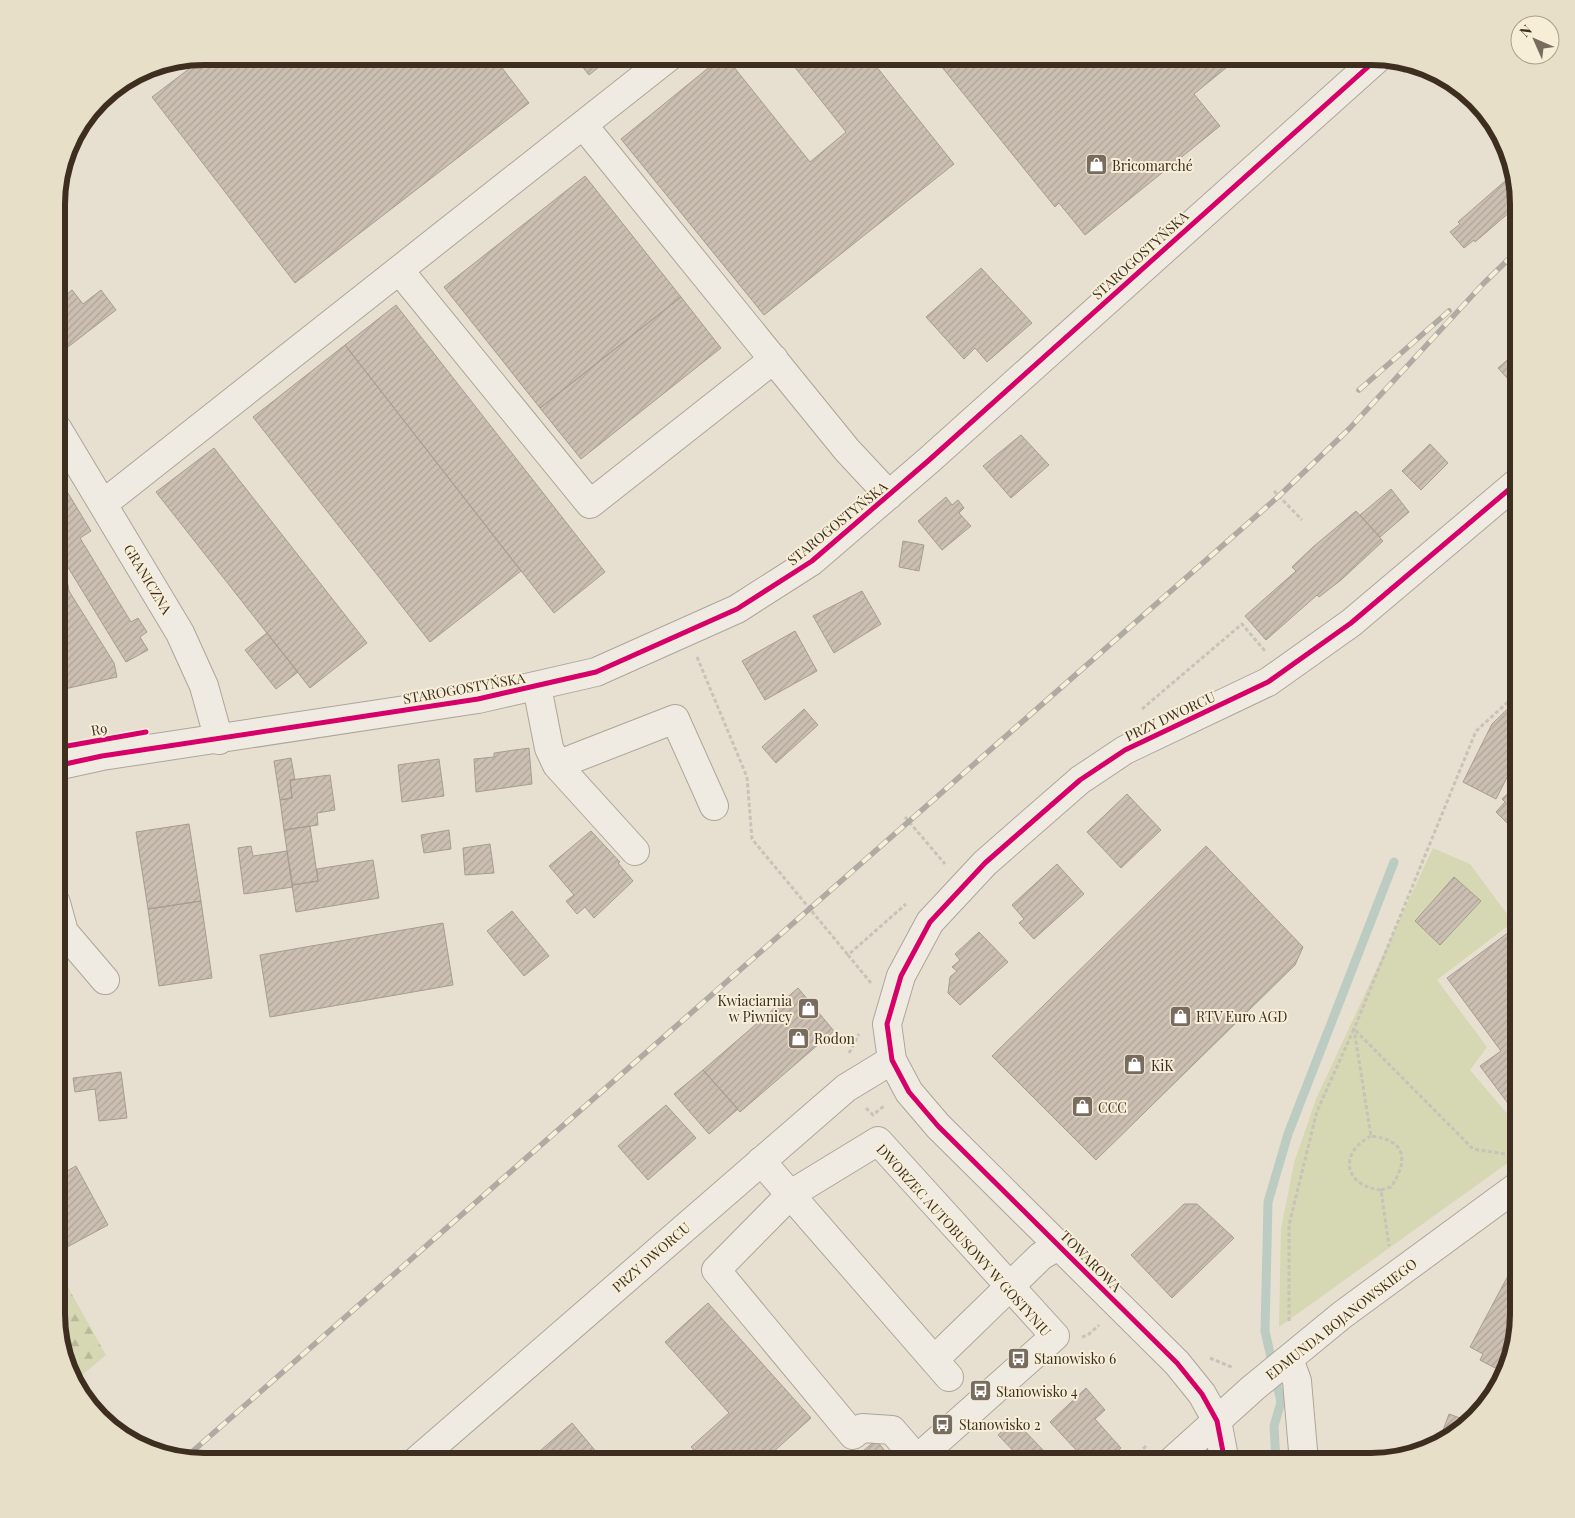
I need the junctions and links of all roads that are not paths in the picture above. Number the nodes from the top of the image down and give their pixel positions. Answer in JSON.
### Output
{"nodes":[{"id":1,"x":659,"y":65,"type":"edge"},
{"id":2,"x":1369,"y":65,"type":"edge"},
{"id":3,"x":583,"y":125,"type":"junction"},
{"id":4,"x":399,"y":270,"type":"junction"},
{"id":5,"x":774,"y":359,"type":"junction"},
{"id":6,"x":65,"y":443,"type":"edge"},
{"id":7,"x":1510,"y":489,"type":"edge"},
{"id":8,"x":889,"y":495,"type":"junction"},
{"id":9,"x":103,"y":504,"type":"junction"},
{"id":10,"x":537,"y":686,"type":"junction"},
{"id":11,"x":219,"y":740,"type":"junction"},
{"id":12,"x":65,"y":764,"type":"edge"},
{"id":13,"x":558,"y":765,"type":"junction"},
{"id":14,"x":714,"y":806,"type":"dead end"},
{"id":15,"x":635,"y":851,"type":"dead end"},
{"id":16,"x":65,"y":933,"type":"edge"},
{"id":17,"x":105,"y":980,"type":"dead end"},
{"id":18,"x":892,"y":1060,"type":"junction"},
{"id":19,"x":938,"y":1126,"type":"joint"},
{"id":20,"x":761,"y":1161,"type":"junction"},
{"id":21,"x":1510,"y":1192,"type":"edge"},
{"id":22,"x":791,"y":1194,"type":"junction"},
{"id":23,"x":1060,"y":1245,"type":"junction"},
{"id":24,"x":1010,"y":1286,"type":"junction"},
{"id":25,"x":1289,"y":1359,"type":"junction"},
{"id":26,"x":1217,"y":1421,"type":"junction"},
{"id":27,"x":425,"y":1453,"type":"edge"},
{"id":28,"x":913,"y":1453,"type":"edge"},
{"id":29,"x":925,"y":1453,"type":"edge"},
{"id":30,"x":1181,"y":1453,"type":"edge"},
{"id":31,"x":1223,"y":1453,"type":"edge"},
{"id":32,"x":1303,"y":1453,"type":"edge"}],
"edges":[{"from":1,"to":3,"type":"street"},
{"from":2,"to":8,"type":"street","name":"STAROGOSTYŃSKA"},
{"from":3,"to":4,"type":"street"},
{"from":3,"to":5,"type":"street"},
{"from":4,"to":5,"type":"street"},
{"from":4,"to":9,"type":"street"},
{"from":5,"to":8,"type":"street"},
{"from":6,"to":9,"type":"street","name":"GRANICZNA"},
{"from":7,"to":18,"type":"street","name":"PRZY DWORCU"},
{"from":8,"to":10,"type":"street","name":"STAROGOSTYŃSKA"},
{"from":9,"to":11,"type":"street","name":"GRANICZNA"},
{"from":10,"to":11,"type":"street","name":"STAROGOSTYŃSKA"},
{"from":10,"to":13,"type":"street"},
{"from":11,"to":12,"type":"street","name":"STAROGOSTYŃSKA"},
{"from":13,"to":14,"type":"street"},
{"from":13,"to":15,"type":"street"},
{"from":16,"to":17,"type":"street"},
{"from":18,"to":19,"type":"street","name":"PRZY DWORCU"},
{"from":18,"to":20,"type":"street","name":"PRZY DWORCU"},
{"from":19,"to":23,"type":"street","name":"TOWAROWA"},
{"from":20,"to":22,"type":"street"},
{"from":20,"to":27,"type":"street","name":"PRZY DWORCU"},
{"from":21,"to":25,"type":"street","name":"EDMUNDA BOJANOWSKIEGO"},
{"from":22,"to":24,"type":"street","name":"DWORZEC AUTOBUSOWY W GOSTYNIU"},
{"from":22,"to":24,"type":"street"},
{"from":22,"to":28,"type":"street","name":"DWORZEC AUTOBUSOWY W GOSTYNIU"},
{"from":23,"to":24,"type":"street"},
{"from":23,"to":26,"type":"street","name":"TOWAROWA"},
{"from":24,"to":29,"type":"street","name":"DWORZEC AUTOBUSOWY W GOSTYNIU"},
{"from":25,"to":26,"type":"street","name":"EDMUNDA BOJANOWSKIEGO"},
{"from":25,"to":32,"type":"street"},
{"from":26,"to":30,"type":"street","name":"EDMUNDA BOJANOWSKIEGO"},
{"from":26,"to":31,"type":"street","name":"TOWAROWA"}]}
